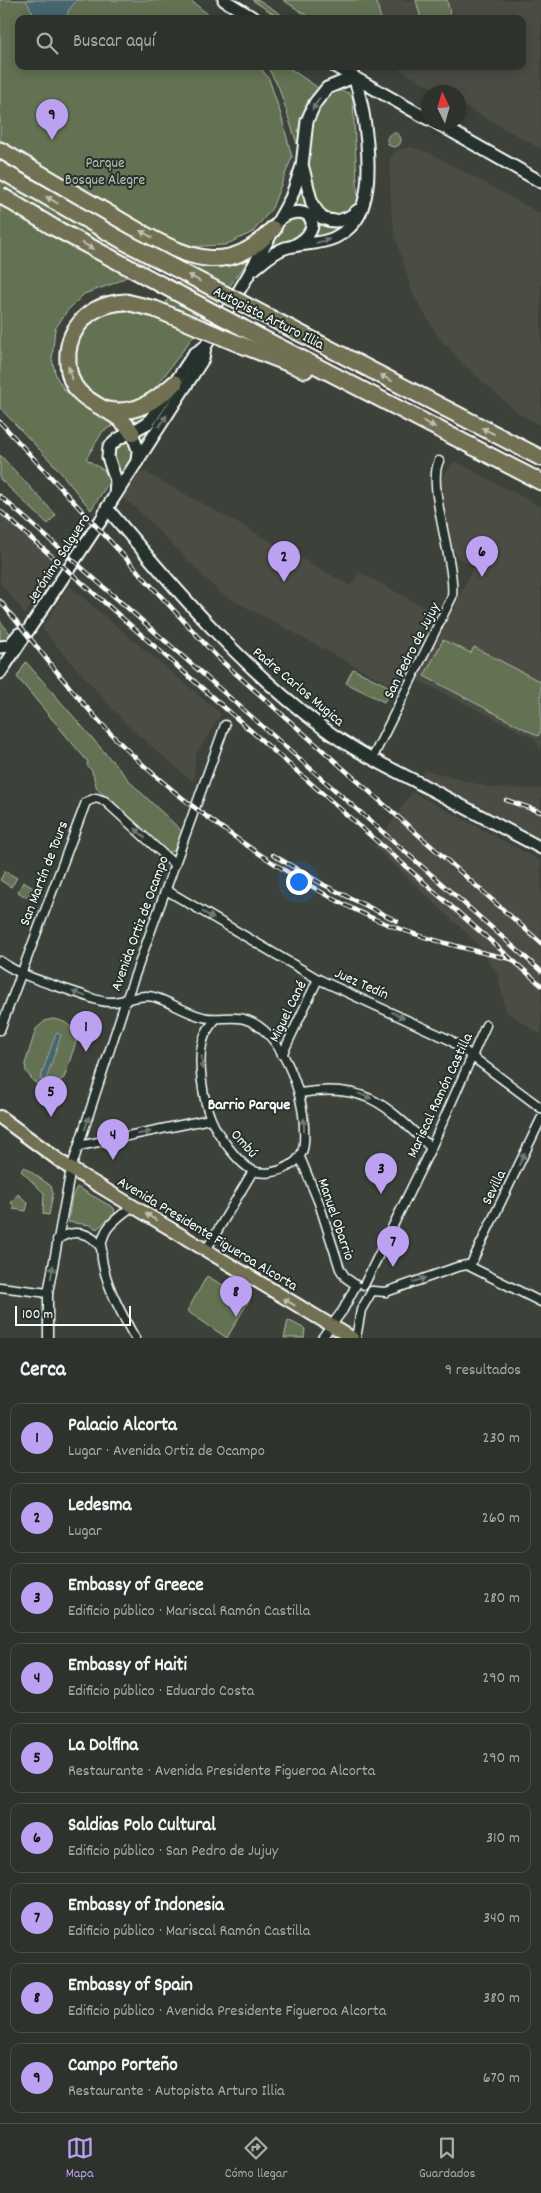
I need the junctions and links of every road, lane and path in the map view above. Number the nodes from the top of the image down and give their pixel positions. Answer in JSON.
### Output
{"nodes":[{"id":1,"x":225,"y":0,"type":"edge"},
{"id":2,"x":249,"y":15,"type":"edge"},
{"id":3,"x":341,"y":70,"type":"edge"},
{"id":4,"x":354,"y":77,"type":"junction"},
{"id":5,"x":421,"y":115,"type":"edge"},
{"id":6,"x":449,"y":130,"type":"edge"},
{"id":7,"x":0,"y":150,"type":"edge"},
{"id":8,"x":302,"y":166,"type":"junction"},
{"id":9,"x":0,"y":170,"type":"edge"},
{"id":10,"x":541,"y":182,"type":"edge"},
{"id":11,"x":0,"y":195,"type":"edge"},
{"id":12,"x":365,"y":199,"type":"junction"},
{"id":13,"x":277,"y":223,"type":"junction"},
{"id":14,"x":293,"y":246,"type":"junction"},
{"id":15,"x":249,"y":274,"type":"junction"},
{"id":16,"x":205,"y":347,"type":"junction"},
{"id":17,"x":175,"y":382,"type":"junction"},
{"id":18,"x":386,"y":402,"type":"junction"},
{"id":19,"x":101,"y":408,"type":"junction"},
{"id":20,"x":132,"y":433,"type":"junction"},
{"id":21,"x":538,"y":456,"type":"edge"},
{"id":22,"x":439,"y":461,"type":"dead end"},
{"id":23,"x":137,"y":462,"type":"junction"},
{"id":24,"x":112,"y":466,"type":"junction"},
{"id":25,"x":541,"y":482,"type":"edge"},
{"id":26,"x":114,"y":497,"type":"junction"},
{"id":27,"x":107,"y":508,"type":"junction"},
{"id":28,"x":0,"y":647,"type":"edge"},
{"id":29,"x":0,"y":673,"type":"edge"},
{"id":30,"x":225,"y":725,"type":"dead end"},
{"id":31,"x":372,"y":759,"type":"junction"},
{"id":32,"x":541,"y":848,"type":"edge"},
{"id":33,"x":175,"y":865,"type":"junction"},
{"id":34,"x":166,"y":890,"type":"junction"},
{"id":35,"x":0,"y":961,"type":"edge"},
{"id":36,"x":20,"y":973,"type":"junction"},
{"id":37,"x":318,"y":979,"type":"junction"},
{"id":38,"x":126,"y":1000,"type":"junction"},
{"id":39,"x":216,"y":1019,"type":"junction"},
{"id":40,"x":486,"y":1025,"type":"dead end"},
{"id":41,"x":0,"y":1030,"type":"edge"},
{"id":42,"x":282,"y":1055,"type":"junction"},
{"id":43,"x":472,"y":1056,"type":"junction"},
{"id":44,"x":300,"y":1093,"type":"junction"},
{"id":45,"x":541,"y":1108,"type":"edge"},
{"id":46,"x":0,"y":1117,"type":"edge"},
{"id":47,"x":210,"y":1119,"type":"junction"},
{"id":48,"x":541,"y":1119,"type":"edge"},
{"id":49,"x":79,"y":1146,"type":"junction"},
{"id":50,"x":430,"y":1148,"type":"junction"},
{"id":51,"x":300,"y":1157,"type":"junction"},
{"id":52,"x":71,"y":1169,"type":"junction"},
{"id":53,"x":253,"y":1171,"type":"junction"},
{"id":54,"x":133,"y":1206,"type":"junction"},
{"id":55,"x":57,"y":1240,"type":"junction"},
{"id":56,"x":102,"y":1250,"type":"junction"},
{"id":57,"x":206,"y":1250,"type":"junction"},
{"id":58,"x":470,"y":1266,"type":"junction"},
{"id":59,"x":364,"y":1284,"type":"junction"},
{"id":60,"x":356,"y":1285,"type":"junction"},
{"id":61,"x":0,"y":1287,"type":"edge"},
{"id":62,"x":372,"y":1291,"type":"junction"},
{"id":63,"x":48,"y":1293,"type":"junction"},
{"id":64,"x":541,"y":1302,"type":"edge"},
{"id":65,"x":332,"y":1326,"type":"junction"},
{"id":66,"x":48,"y":1338,"type":"edge"},
{"id":67,"x":135,"y":1338,"type":"edge"},
{"id":68,"x":322,"y":1338,"type":"edge"},
{"id":69,"x":352,"y":1338,"type":"edge"},
{"id":70,"x":356,"y":1338,"type":"edge"}],
"edges":[{"from":1,"to":2,"type":"main road"},
{"from":3,"to":4,"type":"main road"},
{"from":4,"to":5,"type":"main road"},
{"from":4,"to":8,"type":"main road","name":"Jerónimo Salguero","one_way":true},
{"from":4,"to":12,"type":"main road","name":"Jerónimo Salguero"},
{"from":6,"to":10,"type":"main road"},
{"from":13,"to":7,"type":"highway","one_way":true},
{"from":8,"to":12,"type":"main road"},
{"from":8,"to":13,"type":"main road","name":"Jerónimo Salguero"},
{"from":21,"to":9,"type":"highway","name":"Autopista Arturo Illia","one_way":true,"bridge":true},
{"from":11,"to":18,"type":"highway","name":"Autopista Arturo Illia","one_way":true,"bridge":true},
{"from":14,"to":12,"type":"main road","name":"Jerónimo Salguero","one_way":true},
{"from":13,"to":14,"type":"main road"},
{"from":13,"to":15,"type":"main road","name":"Jerónimo Salguero"},
{"from":14,"to":15,"type":"main road","name":"Jerónimo Salguero"},
{"from":15,"to":16,"type":"main road","name":"Jerónimo Salguero"},
{"from":16,"to":17,"type":"main road","name":"Jerónimo Salguero"},
{"from":23,"to":16,"type":"main road","name":"Jerónimo Salguero","one_way":true},
{"from":17,"to":19,"type":"highway"},
{"from":17,"to":20,"type":"main road","name":"Jerónimo Salguero"},
{"from":19,"to":18,"type":"highway","one_way":true,"bridge":true},
{"from":18,"to":25,"type":"highway","name":"Autopista Arturo Illia","one_way":true},
{"from":19,"to":20,"type":"highway"},
{"from":20,"to":23,"type":"main road"},
{"from":20,"to":24,"type":"main road","name":"Jerónimo Salguero"},
{"from":22,"to":31,"type":"street","name":"San Pedro de Jujuy"},
{"from":23,"to":24,"type":"main road"},
{"from":23,"to":26,"type":"main road","name":"Jerónimo Salguero"},
{"from":24,"to":26,"type":"main road","name":"Jerónimo Salguero"},
{"from":26,"to":27,"type":"main road","name":"Jerónimo Salguero"},
{"from":27,"to":28,"type":"main road","name":"Jerónimo Salguero"},
{"from":27,"to":29,"type":"main road","name":"Jerónimo Salguero"},
{"from":27,"to":31,"type":"main road","name":"Padre Carlos Mugica"},
{"from":30,"to":33,"type":"street","name":"Avenida Ortiz de Ocampo"},
{"from":31,"to":32,"type":"main road","name":"Padre Carlos Mugica"},
{"from":33,"to":34,"type":"street","name":"Avenida Ortiz de Ocampo"},
{"from":33,"to":36,"type":"street","name":"San Martín de Tours","one_way":true},
{"from":34,"to":37,"type":"street","name":"Juez Tedín","one_way":true},
{"from":34,"to":38,"type":"street","name":"Avenida Ortiz de Ocampo"},
{"from":35,"to":36,"type":"street"},
{"from":38,"to":36,"type":"street","one_way":true},
{"from":36,"to":41,"type":"street","name":"San Martín de Tours"},
{"from":37,"to":42,"type":"street","name":"Miguel Cané"},
{"from":37,"to":43,"type":"street","name":"Juez Tedín","one_way":true},
{"from":38,"to":39,"type":"street"},
{"from":49,"to":38,"type":"street","name":"Avenida Ortiz de Ocampo","one_way":true},
{"from":39,"to":42,"type":"street"},
{"from":39,"to":47,"type":"street","name":"Ombú","one_way":true},
{"from":40,"to":43,"type":"street","name":"Mariscal Ramón Castilla"},
{"from":42,"to":44,"type":"street"},
{"from":43,"to":45,"type":"street","name":"Juez Tedín"},
{"from":43,"to":50,"type":"street","name":"Mariscal Ramón Castilla"},
{"from":44,"to":50,"type":"street","one_way":true},
{"from":51,"to":44,"type":"street","one_way":true},
{"from":46,"to":52,"type":"main road","name":"Avenida Presidente Figueroa Alcorta"},
{"from":49,"to":47,"type":"street","one_way":true},
{"from":47,"to":53,"type":"street","name":"Ombú"},
{"from":58,"to":48,"type":"street","name":"Sevilla","one_way":true},
{"from":49,"to":52,"type":"street","name":"Avenida Ortiz de Ocampo"},
{"from":50,"to":59,"type":"street","name":"Mariscal Ramón Castilla"},
{"from":51,"to":53,"type":"street","name":"Ombú"},
{"from":51,"to":60,"type":"street","name":"Manuel Obarrio"},
{"from":52,"to":54,"type":"main road","name":"Avenida Presidente Figueroa Alcorta"},
{"from":52,"to":55,"type":"street","name":"Avenida Ortiz de Ocampo"},
{"from":53,"to":57,"type":"street"},
{"from":54,"to":56,"type":"street"},
{"from":57,"to":54,"type":"main road","name":"Avenida Presidente Figueroa Alcorta","one_way":true},
{"from":55,"to":56,"type":"street"},
{"from":63,"to":55,"type":"street","name":"Avenida Ortiz de Ocampo","one_way":true},
{"from":56,"to":67,"type":"street"},
{"from":65,"to":57,"type":"main road","name":"Avenida Presidente Figueroa Alcorta","one_way":true},
{"from":62,"to":58,"type":"street","one_way":true},
{"from":58,"to":64,"type":"street"},
{"from":59,"to":60,"type":"street"},
{"from":59,"to":62,"type":"street"},
{"from":60,"to":65,"type":"street"},
{"from":61,"to":63,"type":"street"},
{"from":62,"to":70,"type":"street"},
{"from":63,"to":66,"type":"street","name":"Avenida Ortiz de Ocampo"},
{"from":65,"to":68,"type":"street"},
{"from":65,"to":69,"type":"main road","name":"Avenida Presidente Figueroa Alcorta"}]}
